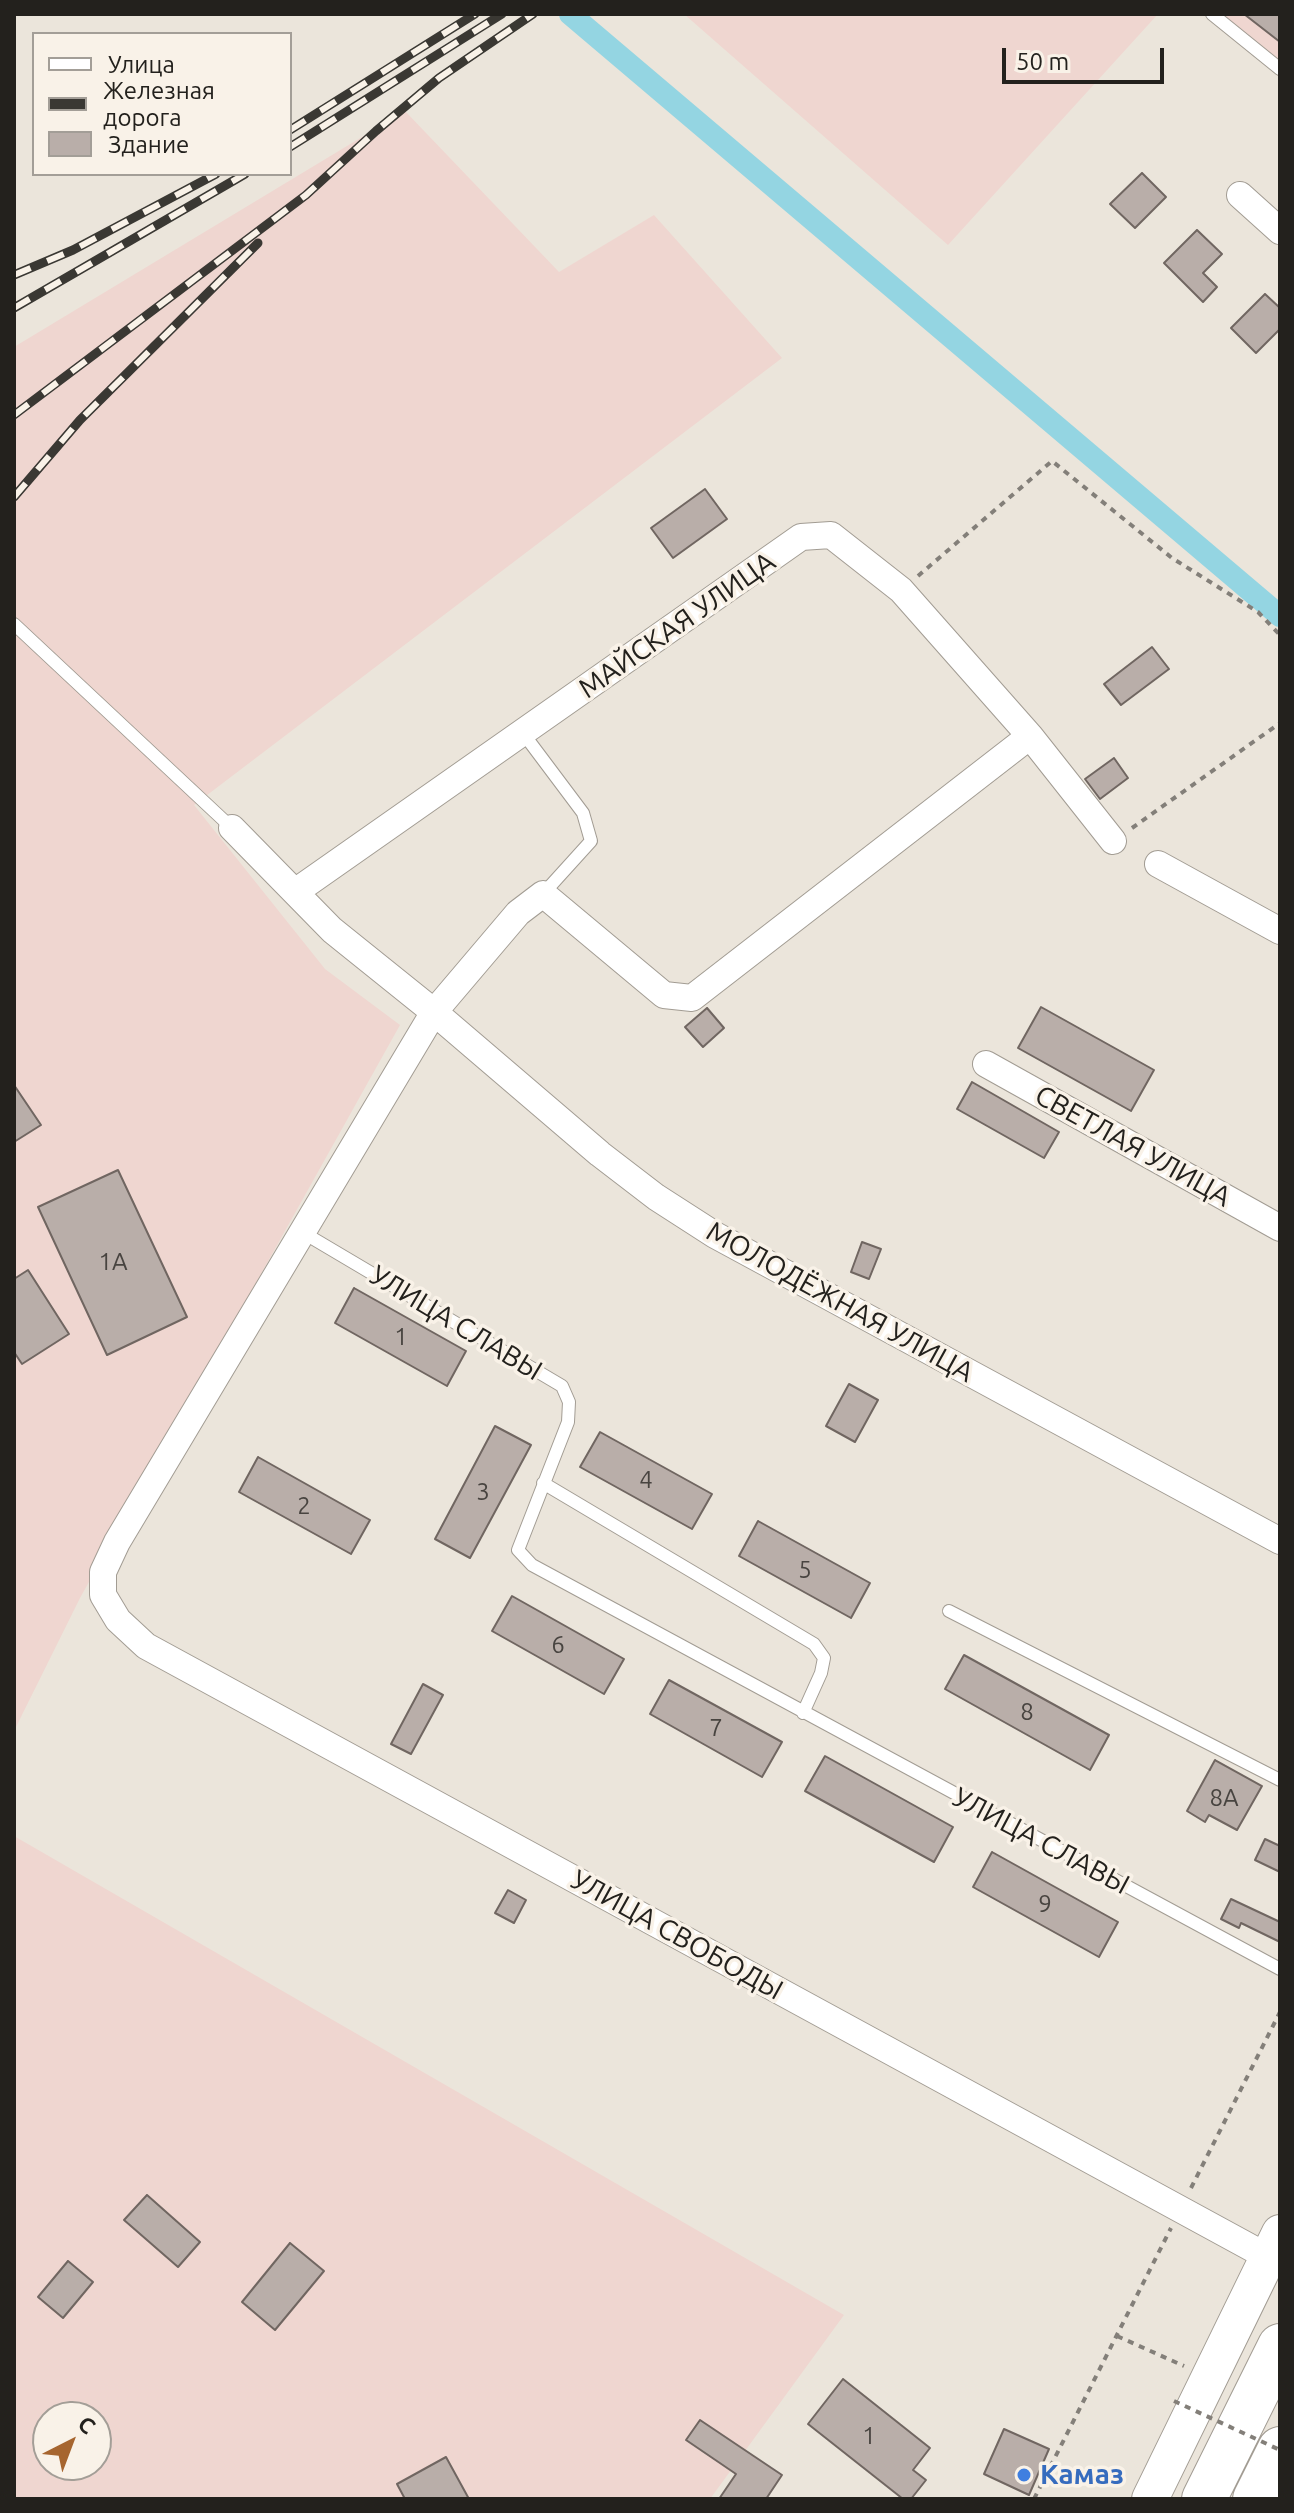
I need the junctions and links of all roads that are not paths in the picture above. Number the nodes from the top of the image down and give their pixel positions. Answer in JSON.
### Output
{"nodes":[{"id":1,"x":1212,"y":14,"type":"edge"},
{"id":2,"x":1280,"y":69,"type":"edge"},
{"id":3,"x":1240,"y":195,"type":"dead end"},
{"id":4,"x":1280,"y":231,"type":"edge"},
{"id":5,"x":14,"y":624,"type":"edge"},
{"id":6,"x":523,"y":733,"type":"junction"},
{"id":7,"x":1030,"y":736,"type":"junction"},
{"id":8,"x":232,"y":828,"type":"joint"},
{"id":9,"x":1113,"y":841,"type":"road end"},
{"id":10,"x":1158,"y":864,"type":"dead end"},
{"id":11,"x":295,"y":892,"type":"junction"},
{"id":12,"x":543,"y":894,"type":"junction"},
{"id":13,"x":1280,"y":931,"type":"edge"},
{"id":14,"x":434,"y":1012,"type":"junction"},
{"id":15,"x":986,"y":1064,"type":"dead end"},
{"id":16,"x":1280,"y":1228,"type":"edge"},
{"id":17,"x":302,"y":1232,"type":"junction"},
{"id":18,"x":543,"y":1483,"type":"junction"},
{"id":19,"x":1280,"y":1541,"type":"edge"},
{"id":20,"x":949,"y":1611,"type":"dead end"},
{"id":21,"x":803,"y":1713,"type":"junction"},
{"id":22,"x":1280,"y":1780,"type":"edge"},
{"id":23,"x":1280,"y":1969,"type":"edge"},
{"id":24,"x":1274,"y":2245,"type":"edge"},
{"id":25,"x":1280,"y":2346,"type":"edge"},
{"id":26,"x":1280,"y":2450,"type":"edge"},
{"id":27,"x":1156,"y":2486,"type":"edge"},
{"id":28,"x":1204,"y":2499,"type":"edge"},
{"id":29,"x":1255,"y":2499,"type":"edge"}],
"edges":[{"from":1,"to":2,"type":"lane"},
{"from":3,"to":4,"type":"street"},
{"from":5,"to":8,"type":"lane"},
{"from":6,"to":7,"type":"street","name":"МАЙСКАЯ УЛИЦА"},
{"from":6,"to":11,"type":"street","name":"МАЙСКАЯ УЛИЦА"},
{"from":6,"to":12,"type":"lane"},
{"from":7,"to":9,"type":"street","name":"МАЙСКАЯ УЛИЦА"},
{"from":7,"to":12,"type":"street"},
{"from":8,"to":11,"type":"street","name":"МОЛОДЁЖНАЯ УЛИЦА"},
{"from":10,"to":13,"type":"street"},
{"from":11,"to":14,"type":"street","name":"МОЛОДЁЖНАЯ УЛИЦА"},
{"from":12,"to":14,"type":"street"},
{"from":14,"to":17,"type":"street"},
{"from":14,"to":19,"type":"street","name":"МОЛОДЁЖНАЯ УЛИЦА"},
{"from":15,"to":16,"type":"street","name":"СВЕТЛАЯ УЛИЦА"},
{"from":17,"to":18,"type":"lane","name":"УЛИЦА СЛАВЫ"},
{"from":17,"to":24,"type":"street","name":"УЛИЦА СВОБОДЫ"},
{"from":18,"to":21,"type":"lane"},
{"from":18,"to":21,"type":"lane","name":"УЛИЦА СЛАВЫ"},
{"from":20,"to":22,"type":"lane"},
{"from":21,"to":23,"type":"lane","name":"УЛИЦА СЛАВЫ"},
{"from":24,"to":27,"type":"street"},
{"from":25,"to":28,"type":"highway"},
{"from":26,"to":29,"type":"highway"}]}
